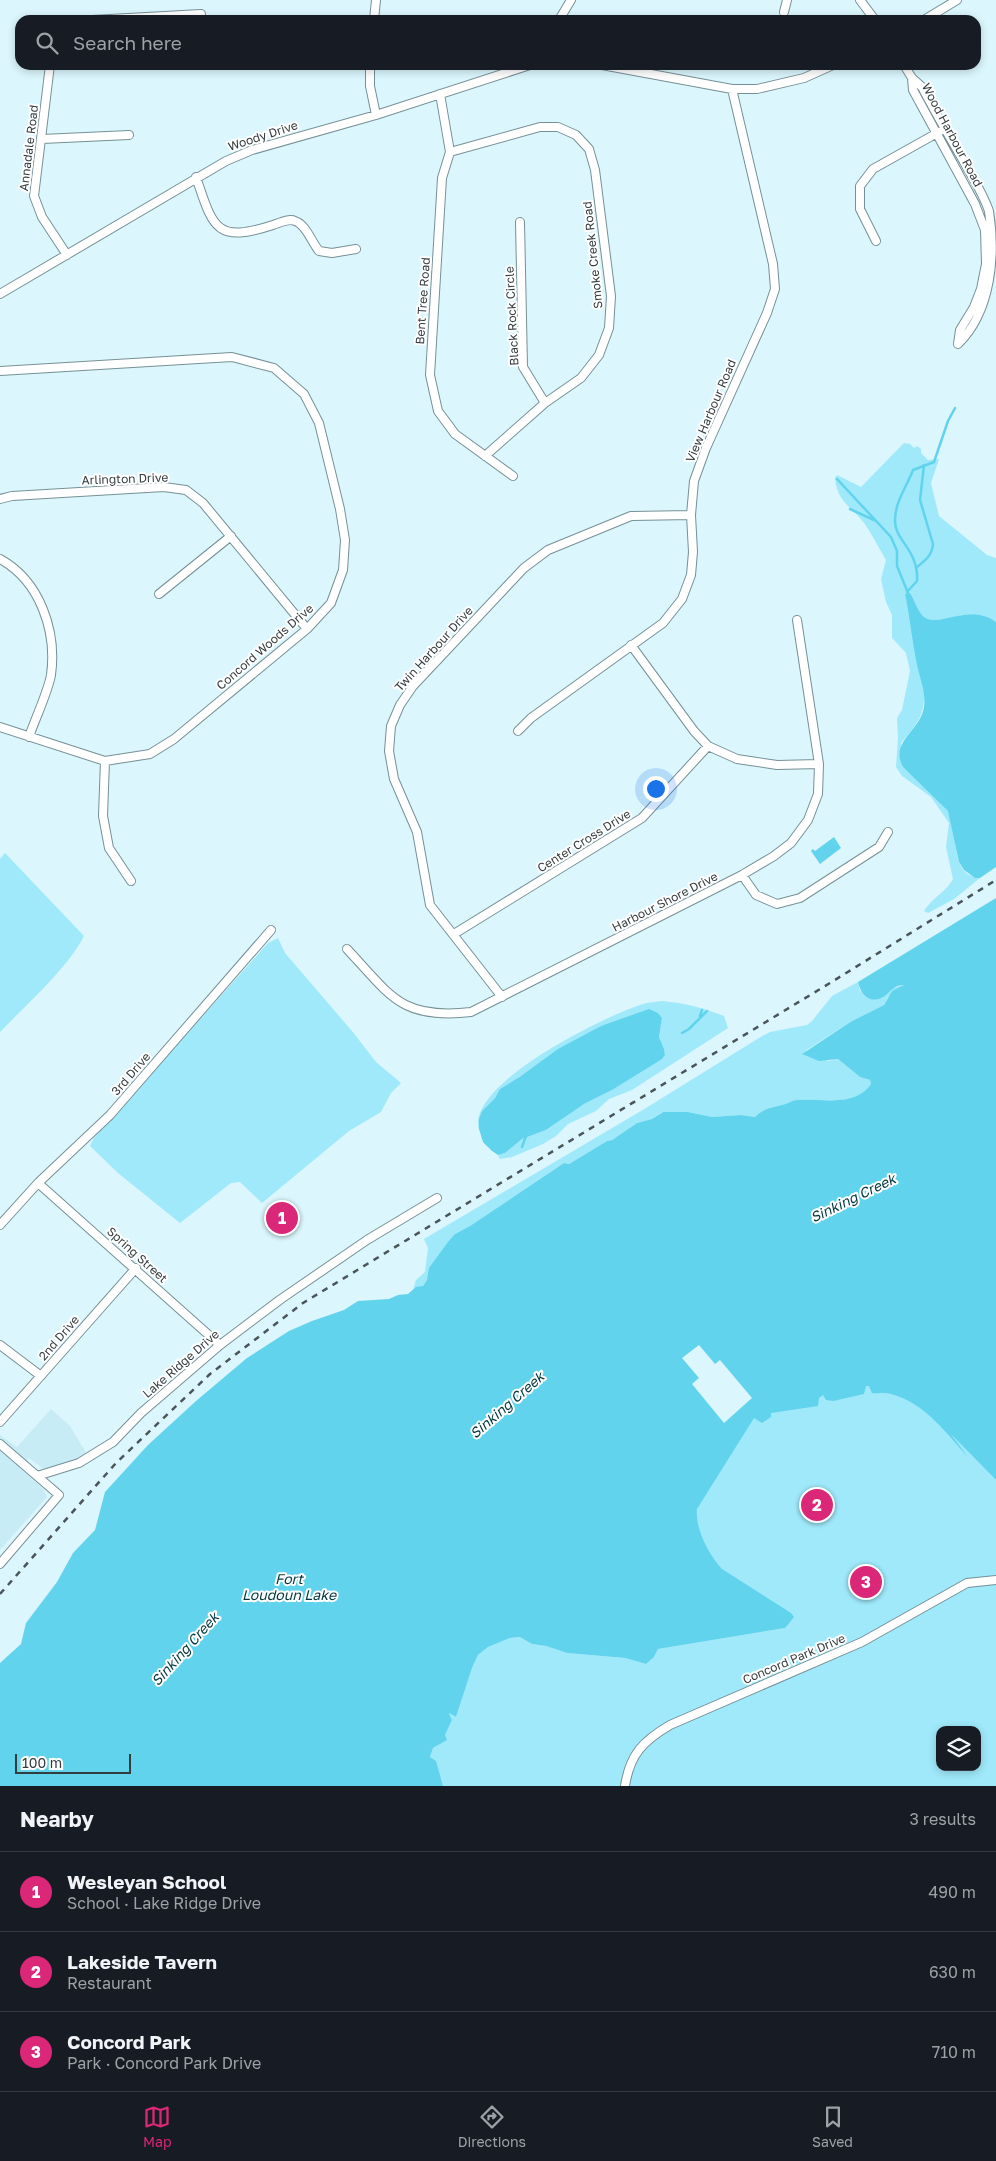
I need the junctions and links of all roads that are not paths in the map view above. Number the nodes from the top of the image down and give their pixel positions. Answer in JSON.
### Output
{"nodes":[{"id":1,"x":376,"y":0,"type":"edge"},
{"id":2,"x":571,"y":0,"type":"edge"},
{"id":3,"x":787,"y":0,"type":"edge"},
{"id":4,"x":860,"y":0,"type":"edge"},
{"id":5,"x":957,"y":0,"type":"edge"},
{"id":6,"x":784,"y":12,"type":"dead end"},
{"id":7,"x":200,"y":14,"type":"dead end"},
{"id":8,"x":182,"y":15,"type":"edge"},
{"id":9,"x":374,"y":15,"type":"edge"},
{"id":10,"x":562,"y":15,"type":"edge"},
{"id":11,"x":871,"y":15,"type":"edge"},
{"id":12,"x":932,"y":15,"type":"edge"},
{"id":13,"x":49,"y":70,"type":"edge"},
{"id":14,"x":370,"y":70,"type":"edge"},
{"id":15,"x":514,"y":70,"type":"edge"},
{"id":16,"x":629,"y":70,"type":"edge"},
{"id":17,"x":822,"y":70,"type":"edge"},
{"id":18,"x":907,"y":70,"type":"edge"},
{"id":19,"x":912,"y":78,"type":"junction"},
{"id":20,"x":732,"y":89,"type":"junction"},
{"id":21,"x":440,"y":94,"type":"junction"},
{"id":22,"x":376,"y":114,"type":"junction"},
{"id":23,"x":945,"y":129,"type":"junction"},
{"id":24,"x":937,"y":134,"type":"junction"},
{"id":25,"x":129,"y":135,"type":"dead end"},
{"id":26,"x":42,"y":139,"type":"junction"},
{"id":27,"x":450,"y":152,"type":"junction"},
{"id":28,"x":196,"y":176,"type":"junction"},
{"id":29,"x":520,"y":222,"type":"dead end"},
{"id":30,"x":991,"y":229,"type":"edge"},
{"id":31,"x":876,"y":241,"type":"dead end"},
{"id":32,"x":356,"y":249,"type":"dead end"},
{"id":33,"x":67,"y":255,"type":"junction"},
{"id":34,"x":0,"y":294,"type":"edge"},
{"id":35,"x":0,"y":372,"type":"edge"},
{"id":36,"x":545,"y":403,"type":"junction"},
{"id":37,"x":485,"y":456,"type":"junction"},
{"id":38,"x":513,"y":476,"type":"dead end"},
{"id":39,"x":0,"y":499,"type":"edge"},
{"id":40,"x":691,"y":515,"type":"junction"},
{"id":41,"x":231,"y":536,"type":"junction"},
{"id":42,"x":0,"y":559,"type":"edge"},
{"id":43,"x":159,"y":594,"type":"dead end"},
{"id":44,"x":797,"y":620,"type":"dead end"},
{"id":45,"x":307,"y":629,"type":"junction"},
{"id":46,"x":631,"y":645,"type":"junction"},
{"id":47,"x":0,"y":727,"type":"edge"},
{"id":48,"x":518,"y":731,"type":"dead end"},
{"id":49,"x":28,"y":737,"type":"junction"},
{"id":50,"x":708,"y":746,"type":"junction"},
{"id":51,"x":105,"y":760,"type":"junction"},
{"id":52,"x":819,"y":764,"type":"junction"},
{"id":53,"x":888,"y":832,"type":"dead end"},
{"id":54,"x":742,"y":875,"type":"junction"},
{"id":55,"x":131,"y":881,"type":"dead end"},
{"id":56,"x":271,"y":930,"type":"dead end"},
{"id":57,"x":454,"y":934,"type":"junction"},
{"id":58,"x":347,"y":949,"type":"dead end"},
{"id":59,"x":502,"y":997,"type":"junction"},
{"id":60,"x":38,"y":1183,"type":"junction"},
{"id":61,"x":437,"y":1198,"type":"dead end"},
{"id":62,"x":0,"y":1225,"type":"edge"},
{"id":63,"x":136,"y":1268,"type":"junction"},
{"id":64,"x":0,"y":1345,"type":"edge"},
{"id":65,"x":220,"y":1345,"type":"junction"},
{"id":66,"x":40,"y":1376,"type":"junction"},
{"id":67,"x":0,"y":1422,"type":"edge"},
{"id":68,"x":0,"y":1444,"type":"edge"},
{"id":69,"x":37,"y":1476,"type":"junction"},
{"id":70,"x":0,"y":1564,"type":"edge"},
{"id":71,"x":996,"y":1580,"type":"edge"},
{"id":72,"x":625,"y":1786,"type":"edge"}],
"edges":[{"from":1,"to":9,"type":"street"},
{"from":2,"to":10,"type":"street"},
{"from":3,"to":6,"type":"street"},
{"from":4,"to":11,"type":"street"},
{"from":5,"to":12,"type":"street"},
{"from":7,"to":8,"type":"street"},
{"from":13,"to":26,"type":"street","name":"Annadale Road"},
{"from":14,"to":22,"type":"street"},
{"from":15,"to":21,"type":"street","name":"Woody Drive"},
{"from":16,"to":20,"type":"street"},
{"from":17,"to":20,"type":"street"},
{"from":18,"to":19,"type":"street","name":"Wood Harbour Road"},
{"from":19,"to":23,"type":"street","name":"Wood Harbour Road"},
{"from":19,"to":24,"type":"street","name":"Wood Harbour Road"},
{"from":20,"to":40,"type":"street","name":"View Harbour Road"},
{"from":21,"to":22,"type":"street","name":"Woody Drive"},
{"from":21,"to":27,"type":"street","name":"Bent Tree Road"},
{"from":22,"to":28,"type":"street","name":"Woody Drive"},
{"from":23,"to":24,"type":"street"},
{"from":23,"to":30,"type":"street","name":"Wood Harbour Road"},
{"from":24,"to":30,"type":"street","name":"Wood Harbour Road"},
{"from":24,"to":31,"type":"street"},
{"from":25,"to":26,"type":"street"},
{"from":26,"to":33,"type":"street","name":"Annadale Road"},
{"from":27,"to":36,"type":"street","name":"Smoke Creek Road"},
{"from":27,"to":37,"type":"street","name":"Bent Tree Road"},
{"from":28,"to":32,"type":"street"},
{"from":28,"to":33,"type":"street","name":"Woody Drive"},
{"from":29,"to":36,"type":"street","name":"Black Rock Circle"},
{"from":30,"to":30,"type":"street","name":"Wood Harbour Road"},
{"from":33,"to":34,"type":"street","name":"Woody Drive"},
{"from":35,"to":45,"type":"street","name":"Concord Woods Drive"},
{"from":36,"to":37,"type":"street","name":"Smoke Creek Road"},
{"from":37,"to":38,"type":"street","name":"Bent Tree Road"},
{"from":39,"to":41,"type":"street","name":"Arlington Drive"},
{"from":40,"to":46,"type":"street","name":"View Harbour Road"},
{"from":40,"to":57,"type":"street","name":"Twin Harbour Drive"},
{"from":41,"to":43,"type":"street"},
{"from":41,"to":45,"type":"street","name":"Arlington Drive"},
{"from":42,"to":49,"type":"street"},
{"from":44,"to":52,"type":"street","name":"Harbour Shore Drive"},
{"from":45,"to":51,"type":"street","name":"Concord Woods Drive"},
{"from":46,"to":48,"type":"street","name":"View Harbour Road"},
{"from":46,"to":50,"type":"street"},
{"from":47,"to":49,"type":"street","name":"Concord Woods Drive"},
{"from":49,"to":51,"type":"street","name":"Concord Woods Drive"},
{"from":50,"to":52,"type":"street"},
{"from":50,"to":57,"type":"street","name":"Center Cross Drive"},
{"from":51,"to":55,"type":"street"},
{"from":52,"to":54,"type":"street","name":"Harbour Shore Drive"},
{"from":53,"to":54,"type":"street"},
{"from":54,"to":59,"type":"street","name":"Harbour Shore Drive"},
{"from":56,"to":60,"type":"street","name":"3rd Drive"},
{"from":57,"to":59,"type":"street","name":"Twin Harbour Drive"},
{"from":58,"to":59,"type":"street","name":"Harbour Shore Drive"},
{"from":60,"to":62,"type":"street","name":"3rd Drive"},
{"from":60,"to":63,"type":"street","name":"Spring Street"},
{"from":61,"to":65,"type":"street","name":"Lake Ridge Drive"},
{"from":63,"to":65,"type":"street","name":"Spring Street"},
{"from":63,"to":66,"type":"street","name":"2nd Drive"},
{"from":64,"to":66,"type":"street"},
{"from":65,"to":69,"type":"street","name":"Lake Ridge Drive"},
{"from":66,"to":67,"type":"street","name":"2nd Drive"},
{"from":68,"to":69,"type":"street"},
{"from":69,"to":70,"type":"street"},
{"from":71,"to":72,"type":"street","name":"Concord Park Drive"}]}
